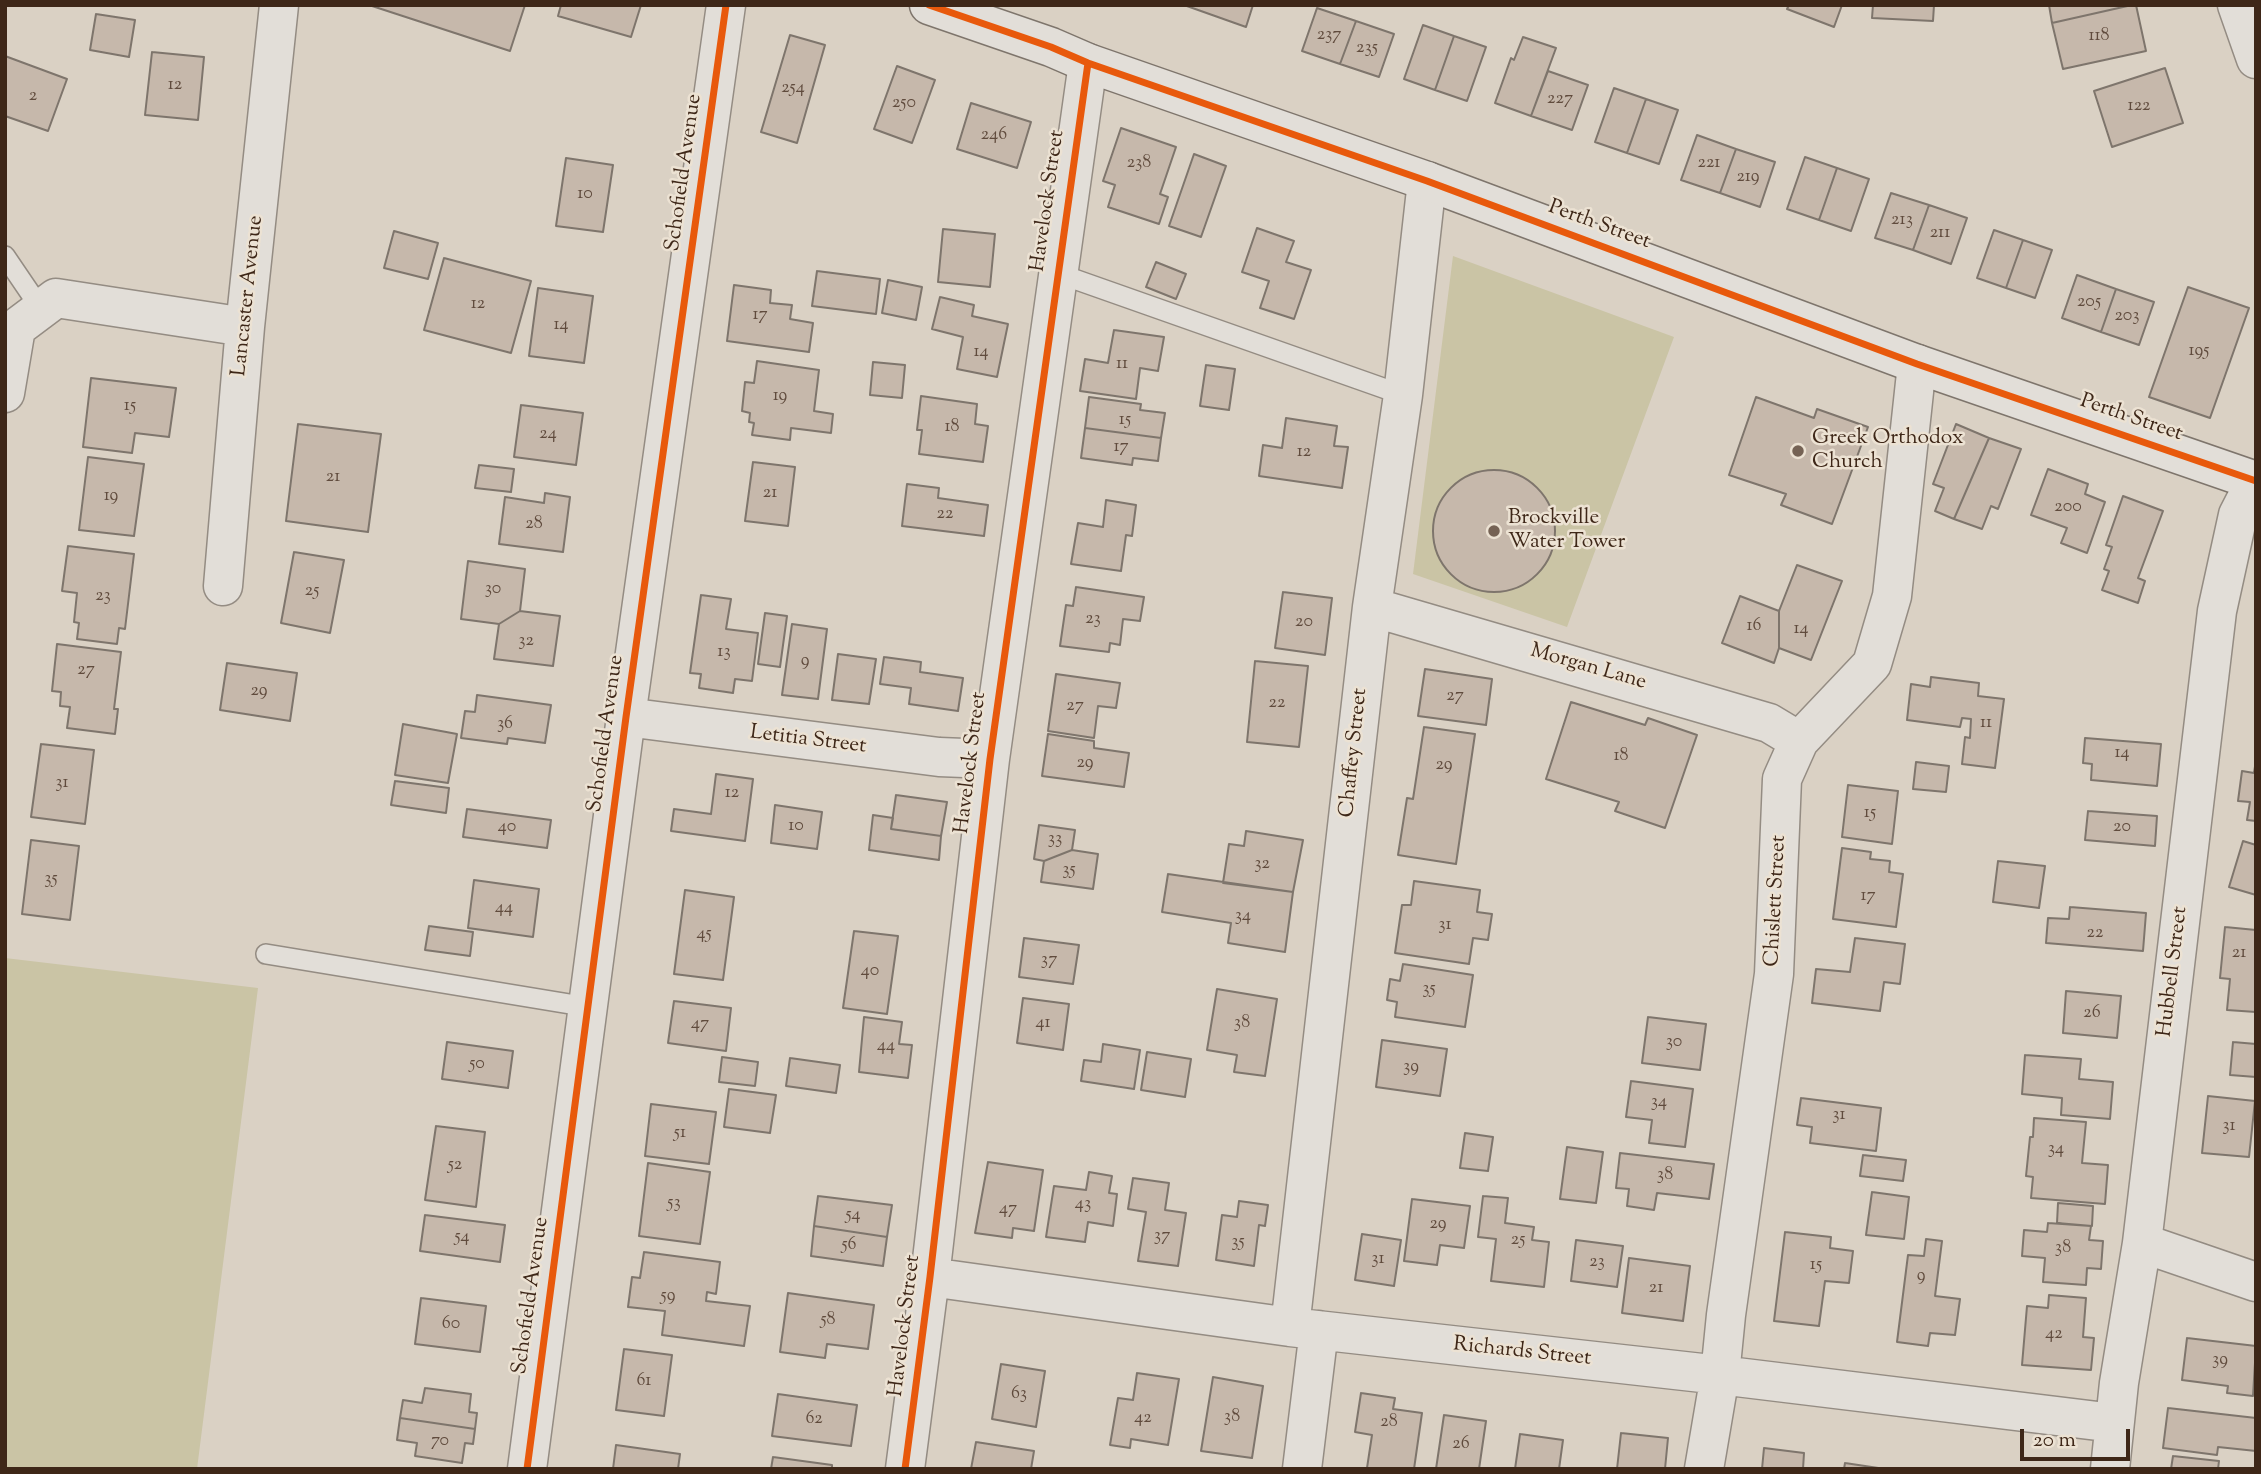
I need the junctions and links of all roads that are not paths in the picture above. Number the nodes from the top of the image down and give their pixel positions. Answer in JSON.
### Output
{"nodes":[{"id":1,"x":279,"y":5,"type":"edge"},
{"id":2,"x":726,"y":5,"type":"edge"},
{"id":3,"x":929,"y":5,"type":"edge"},
{"id":4,"x":2237,"y":5,"type":"edge"},
{"id":5,"x":2256,"y":59,"type":"edge"},
{"id":6,"x":1088,"y":63,"type":"junction"},
{"id":7,"x":1427,"y":181,"type":"junction"},
{"id":8,"x":5,"y":256,"type":"edge"},
{"id":9,"x":1057,"y":273,"type":"junction"},
{"id":10,"x":41,"y":309,"type":"junction"},
{"id":11,"x":244,"y":327,"type":"junction"},
{"id":12,"x":1917,"y":364,"type":"junction"},
{"id":13,"x":5,"y":393,"type":"edge"},
{"id":14,"x":1403,"y":395,"type":"junction"},
{"id":15,"x":2256,"y":480,"type":"edge"},
{"id":16,"x":223,"y":586,"type":"dead end"},
{"id":17,"x":1372,"y":607,"type":"junction"},
{"id":18,"x":626,"y":717,"type":"junction"},
{"id":19,"x":1800,"y":741,"type":"junction"},
{"id":20,"x":990,"y":759,"type":"junction"},
{"id":21,"x":267,"y":954,"type":"dead end"},
{"id":22,"x":588,"y":1007,"type":"junction"},
{"id":23,"x":2142,"y":1243,"type":"junction"},
{"id":24,"x":930,"y":1277,"type":"junction"},
{"id":25,"x":2256,"y":1282,"type":"edge"},
{"id":26,"x":1304,"y":1329,"type":"junction"},
{"id":27,"x":1720,"y":1375,"type":"junction"},
{"id":28,"x":2114,"y":1423,"type":"junction"},
{"id":29,"x":527,"y":1469,"type":"edge"},
{"id":30,"x":905,"y":1469,"type":"edge"},
{"id":31,"x":1302,"y":1469,"type":"edge"},
{"id":32,"x":1704,"y":1469,"type":"edge"},
{"id":33,"x":2110,"y":1469,"type":"edge"}],
"edges":[{"from":1,"to":11,"type":"street","name":"Lancaster Avenue"},
{"from":2,"to":18,"type":"street","name":"Schofield Avenue"},
{"from":3,"to":6,"type":"street","name":"Perth Street"},
{"from":4,"to":5,"type":"street"},
{"from":6,"to":7,"type":"street","name":"Perth Street"},
{"from":6,"to":9,"type":"street","name":"Havelock Street"},
{"from":7,"to":12,"type":"street","name":"Perth Street"},
{"from":7,"to":14,"type":"street","name":"Chaffey Street"},
{"from":8,"to":10,"type":"lane"},
{"from":9,"to":14,"type":"lane"},
{"from":9,"to":20,"type":"street","name":"Havelock Street"},
{"from":10,"to":11,"type":"street"},
{"from":10,"to":13,"type":"street"},
{"from":11,"to":16,"type":"street","name":"Lancaster Avenue"},
{"from":12,"to":15,"type":"street","name":"Perth Street"},
{"from":12,"to":19,"type":"street","name":"Chislett Street"},
{"from":14,"to":17,"type":"street","name":"Chaffey Street"},
{"from":15,"to":23,"type":"street","name":"Hubbell Street"},
{"from":17,"to":19,"type":"street","name":"Morgan Lane"},
{"from":17,"to":26,"type":"street","name":"Chaffey Street"},
{"from":18,"to":20,"type":"street","name":"Letitia Street"},
{"from":18,"to":22,"type":"street","name":"Schofield Avenue"},
{"from":19,"to":27,"type":"street","name":"Chislett Street"},
{"from":20,"to":24,"type":"street","name":"Havelock Street"},
{"from":21,"to":22,"type":"lane"},
{"from":22,"to":29,"type":"street","name":"Schofield Avenue"},
{"from":23,"to":25,"type":"street"},
{"from":23,"to":28,"type":"street","name":"Hubbell Street"},
{"from":24,"to":26,"type":"street","name":"Richards Street"},
{"from":24,"to":30,"type":"street","name":"Havelock Street"},
{"from":26,"to":27,"type":"street","name":"Richards Street"},
{"from":26,"to":31,"type":"street","name":"Chaffey Street"},
{"from":27,"to":28,"type":"street","name":"Richards Street"},
{"from":27,"to":32,"type":"street","name":"Chislett Street"},
{"from":28,"to":33,"type":"street","name":"Hubbell Street"}]}
